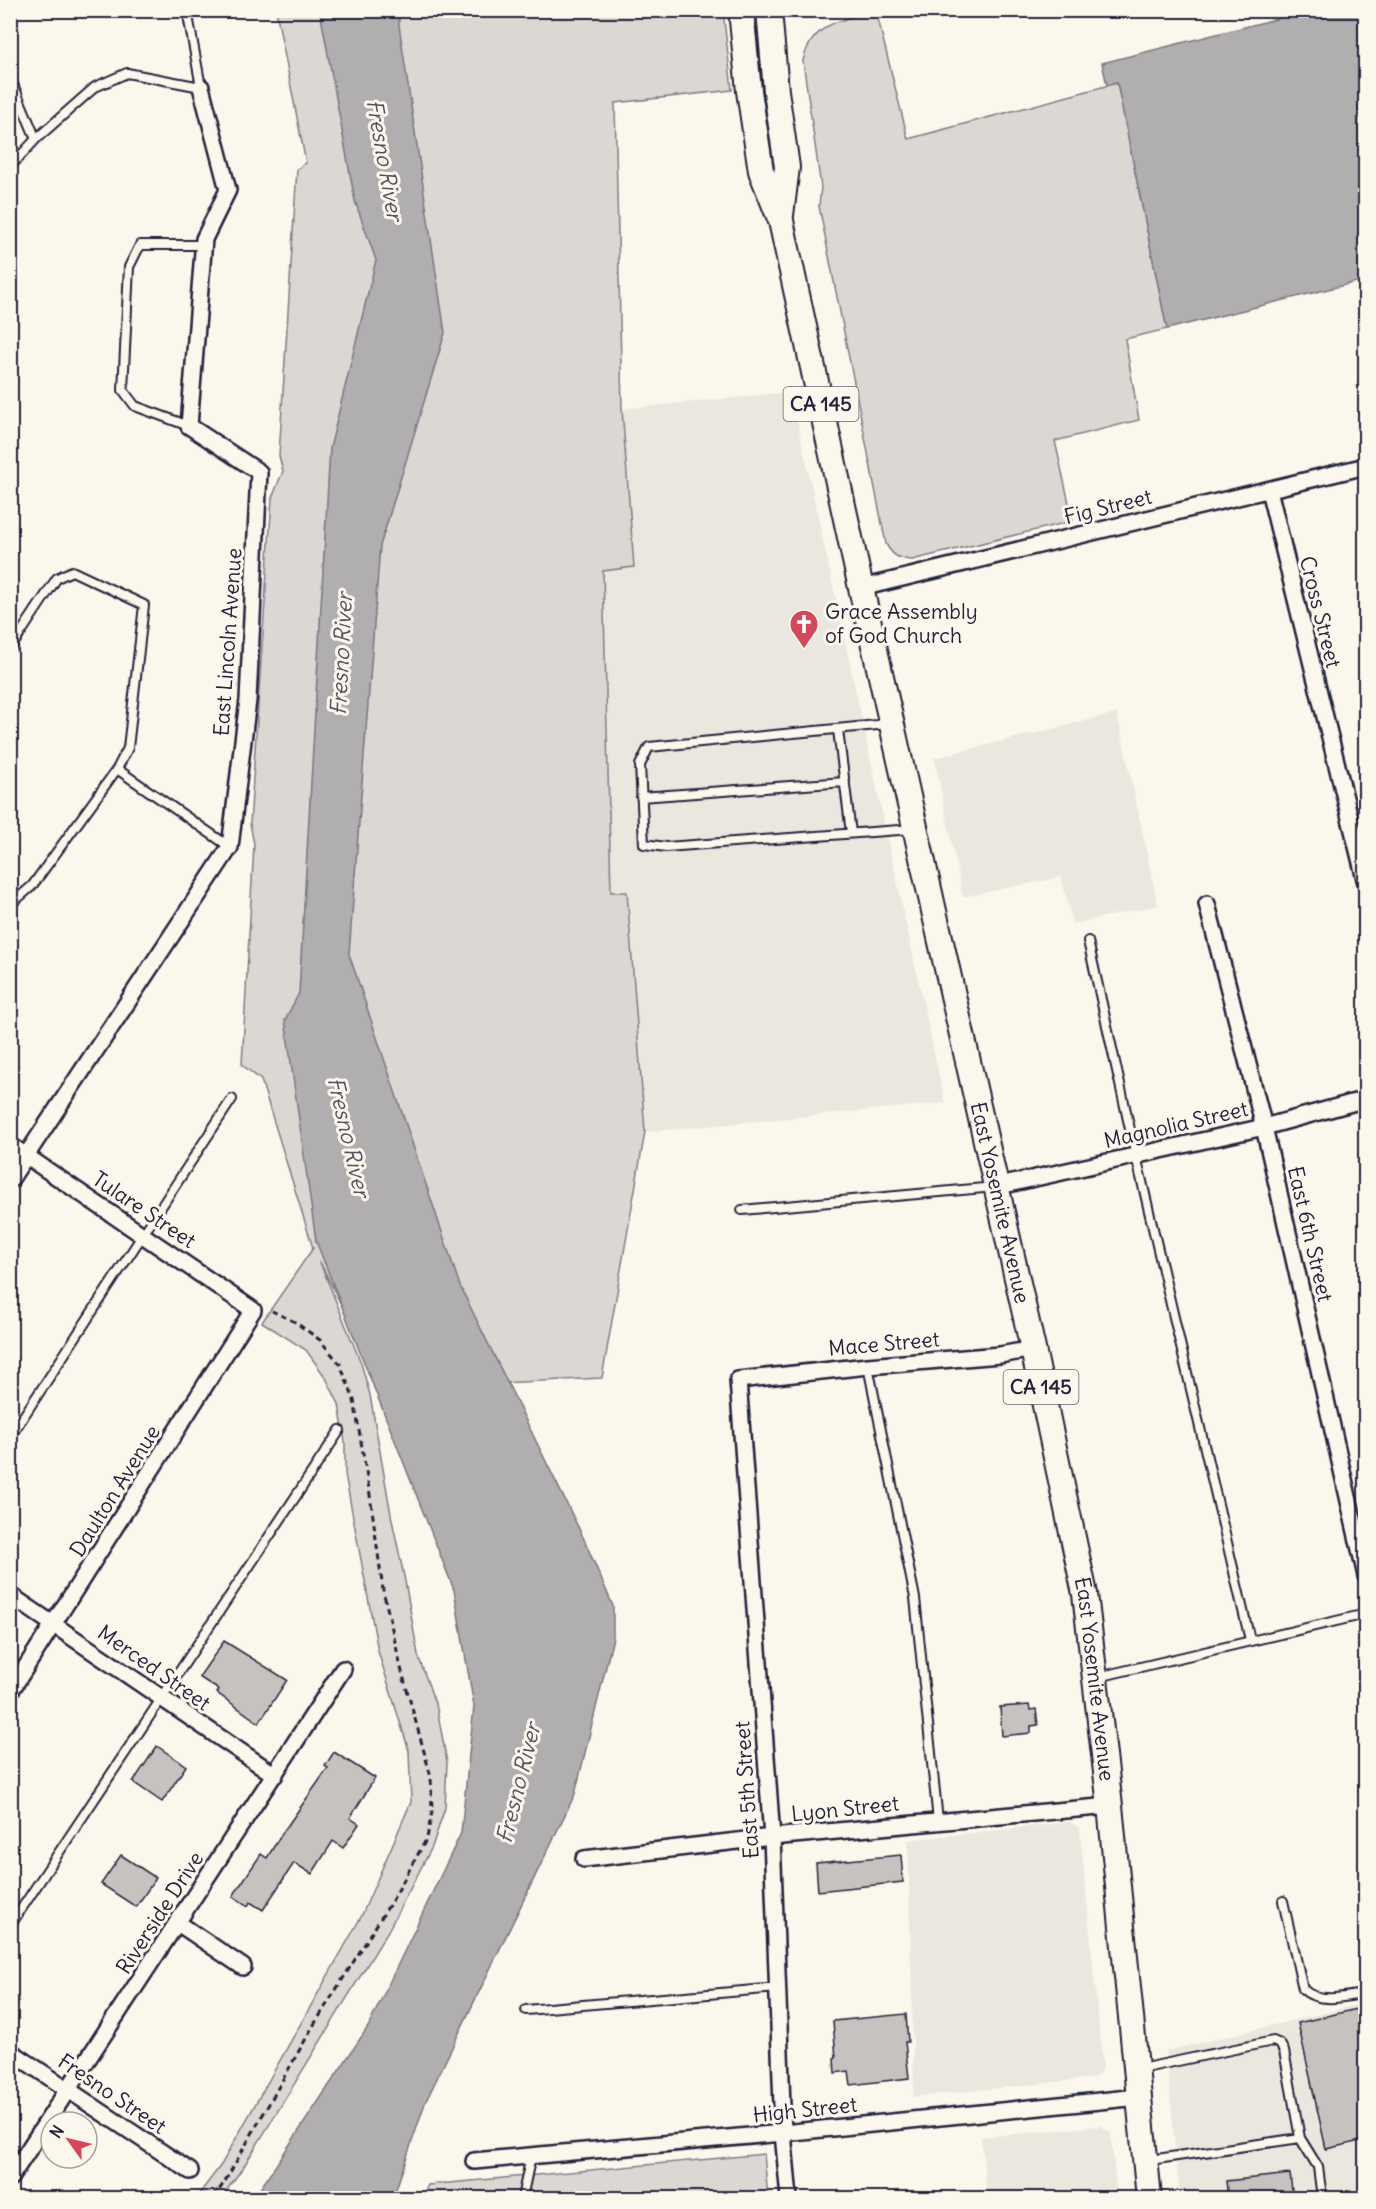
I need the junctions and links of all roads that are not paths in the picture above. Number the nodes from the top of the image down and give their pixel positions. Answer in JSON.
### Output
{"nodes":[{"id":1,"x":187,"y":10,"type":"edge"},
{"id":2,"x":769,"y":10,"type":"edge"},
{"id":3,"x":748,"y":12,"type":"edge"},
{"id":4,"x":10,"y":77,"type":"edge"},
{"id":5,"x":201,"y":87,"type":"junction"},
{"id":6,"x":36,"y":139,"type":"junction"},
{"id":7,"x":10,"y":167,"type":"edge"},
{"id":8,"x":781,"y":221,"type":"junction"},
{"id":9,"x":204,"y":245,"type":"junction"},
{"id":10,"x":189,"y":426,"type":"junction"},
{"id":11,"x":1365,"y":466,"type":"edge"},
{"id":12,"x":1269,"y":490,"type":"junction"},
{"id":13,"x":861,"y":588,"type":"junction"},
{"id":14,"x":10,"y":649,"type":"edge"},
{"id":15,"x":892,"y":724,"type":"junction"},
{"id":16,"x":838,"y":730,"type":"junction"},
{"id":17,"x":117,"y":769,"type":"junction"},
{"id":18,"x":845,"y":782,"type":"junction"},
{"id":19,"x":641,"y":797,"type":"junction"},
{"id":20,"x":916,"y":829,"type":"junction"},
{"id":21,"x":851,"y":833,"type":"junction"},
{"id":22,"x":230,"y":847,"type":"junction"},
{"id":23,"x":1365,"y":884,"type":"edge"},
{"id":24,"x":1206,"y":903,"type":"dead end"},
{"id":25,"x":10,"y":905,"type":"edge"},
{"id":26,"x":1088,"y":941,"type":"dead end"},
{"id":27,"x":232,"y":1099,"type":"dead end"},
{"id":28,"x":1365,"y":1099,"type":"edge"},
{"id":29,"x":1264,"y":1127,"type":"junction"},
{"id":30,"x":10,"y":1145,"type":"edge"},
{"id":31,"x":26,"y":1156,"type":"junction"},
{"id":32,"x":1136,"y":1156,"type":"junction"},
{"id":33,"x":10,"y":1180,"type":"edge"},
{"id":34,"x":995,"y":1187,"type":"junction"},
{"id":35,"x":742,"y":1210,"type":"dead end"},
{"id":36,"x":143,"y":1235,"type":"junction"},
{"id":37,"x":254,"y":1310,"type":"joint"},
{"id":38,"x":1033,"y":1349,"type":"junction"},
{"id":39,"x":868,"y":1366,"type":"junction"},
{"id":40,"x":738,"y":1380,"type":"joint"},
{"id":41,"x":340,"y":1430,"type":"dead end"},
{"id":42,"x":10,"y":1437,"type":"edge"},
{"id":43,"x":1365,"y":1576,"type":"edge"},
{"id":44,"x":10,"y":1594,"type":"edge"},
{"id":45,"x":1365,"y":1614,"type":"edge"},
{"id":46,"x":55,"y":1625,"type":"junction"},
{"id":47,"x":1251,"y":1640,"type":"junction"},
{"id":48,"x":343,"y":1669,"type":"dead end"},
{"id":49,"x":1096,"y":1678,"type":"junction"},
{"id":50,"x":10,"y":1692,"type":"edge"},
{"id":51,"x":162,"y":1700,"type":"junction"},
{"id":52,"x":275,"y":1775,"type":"junction"},
{"id":53,"x":1110,"y":1806,"type":"junction"},
{"id":54,"x":938,"y":1821,"type":"junction"},
{"id":55,"x":772,"y":1837,"type":"junction"},
{"id":56,"x":584,"y":1859,"type":"dead end"},
{"id":57,"x":1282,"y":1901,"type":"dead end"},
{"id":58,"x":178,"y":1923,"type":"junction"},
{"id":59,"x":10,"y":1926,"type":"edge"},
{"id":60,"x":243,"y":1967,"type":"dead end"},
{"id":61,"x":777,"y":1988,"type":"junction"},
{"id":62,"x":1365,"y":1994,"type":"edge"},
{"id":63,"x":526,"y":2010,"type":"dead end"},
{"id":64,"x":10,"y":2051,"type":"edge"},
{"id":65,"x":1136,"y":2069,"type":"junction"},
{"id":66,"x":69,"y":2090,"type":"junction"},
{"id":67,"x":1139,"y":2097,"type":"junction"},
{"id":68,"x":783,"y":2133,"type":"junction"},
{"id":69,"x":1300,"y":2138,"type":"junction"},
{"id":70,"x":531,"y":2156,"type":"junction"},
{"id":71,"x":474,"y":2161,"type":"dead end"},
{"id":72,"x":1145,"y":2161,"type":"junction"},
{"id":73,"x":190,"y":2171,"type":"dead end"},
{"id":74,"x":10,"y":2178,"type":"edge"},
{"id":75,"x":522,"y":2199,"type":"edge"},
{"id":76,"x":789,"y":2199,"type":"edge"},
{"id":77,"x":1149,"y":2199,"type":"edge"},
{"id":78,"x":1322,"y":2199,"type":"edge"}],
"edges":[{"from":1,"to":5,"type":"lane"},
{"from":2,"to":8,"type":"main road","name":"East Yosemite Avenue","number":"CA 145"},
{"from":3,"to":8,"type":"main road","name":"East Yosemite Avenue","number":"CA 145"},
{"from":4,"to":6,"type":"lane"},
{"from":5,"to":6,"type":"lane"},
{"from":5,"to":9,"type":"street"},
{"from":6,"to":7,"type":"lane"},
{"from":8,"to":13,"type":"main road","name":"East Yosemite Avenue","number":"CA 145"},
{"from":9,"to":10,"type":"street"},
{"from":9,"to":10,"type":"lane"},
{"from":10,"to":22,"type":"street","name":"East Lincoln Avenue"},
{"from":11,"to":12,"type":"street","name":"Fig Street"},
{"from":12,"to":13,"type":"street","name":"Fig Street"},
{"from":12,"to":23,"type":"street","name":"Cross Street"},
{"from":13,"to":15,"type":"main road","name":"East Yosemite Avenue","number":"CA 145"},
{"from":14,"to":17,"type":"lane"},
{"from":15,"to":16,"type":"lane"},
{"from":15,"to":20,"type":"main road","name":"East Yosemite Avenue","number":"CA 145"},
{"from":16,"to":18,"type":"lane"},
{"from":16,"to":19,"type":"lane"},
{"from":17,"to":22,"type":"lane"},
{"from":17,"to":25,"type":"lane"},
{"from":18,"to":19,"type":"lane"},
{"from":18,"to":21,"type":"lane"},
{"from":19,"to":21,"type":"lane"},
{"from":20,"to":21,"type":"lane"},
{"from":20,"to":34,"type":"main road","name":"East Yosemite Avenue","number":"CA 145"},
{"from":22,"to":31,"type":"street","name":"East Lincoln Avenue"},
{"from":24,"to":29,"type":"street","name":"East 6th Street"},
{"from":26,"to":32,"type":"lane"},
{"from":27,"to":36,"type":"lane"},
{"from":28,"to":29,"type":"street","name":"Magnolia Street"},
{"from":29,"to":32,"type":"street","name":"Magnolia Street"},
{"from":29,"to":43,"type":"street","name":"East 6th Street"},
{"from":30,"to":31,"type":"street","name":"Tulare Street"},
{"from":31,"to":33,"type":"street","name":"East Lincoln Avenue"},
{"from":31,"to":36,"type":"street","name":"Tulare Street"},
{"from":32,"to":34,"type":"street","name":"Magnolia Street"},
{"from":32,"to":47,"type":"lane"},
{"from":34,"to":35,"type":"lane"},
{"from":34,"to":38,"type":"main road","name":"East Yosemite Avenue","number":"CA 145"},
{"from":36,"to":37,"type":"street","name":"Tulare Street"},
{"from":36,"to":42,"type":"lane"},
{"from":37,"to":46,"type":"street","name":"Daulton Avenue"},
{"from":38,"to":39,"type":"street","name":"Mace Street"},
{"from":38,"to":49,"type":"main road","name":"East Yosemite Avenue","number":"CA 145"},
{"from":39,"to":40,"type":"street","name":"Mace Street"},
{"from":39,"to":54,"type":"lane"},
{"from":40,"to":55,"type":"street","name":"East 5th Street"},
{"from":41,"to":51,"type":"lane"},
{"from":44,"to":46,"type":"street","name":"Merced Street"},
{"from":45,"to":47,"type":"lane"},
{"from":46,"to":50,"type":"street","name":"Daulton Avenue"},
{"from":46,"to":51,"type":"street","name":"Merced Street"},
{"from":47,"to":49,"type":"lane"},
{"from":48,"to":52,"type":"street","name":"Riverside Drive"},
{"from":49,"to":53,"type":"main road","name":"East Yosemite Avenue","number":"CA 145"},
{"from":51,"to":52,"type":"street","name":"Merced Street"},
{"from":51,"to":59,"type":"lane"},
{"from":52,"to":58,"type":"street","name":"Riverside Drive"},
{"from":53,"to":54,"type":"street","name":"Lyon Street"},
{"from":53,"to":65,"type":"main road","name":"East Yosemite Avenue","number":"CA 145"},
{"from":54,"to":55,"type":"street","name":"Lyon Street"},
{"from":55,"to":56,"type":"street","name":"Lyon Street"},
{"from":55,"to":61,"type":"street","name":"East 5th Street"},
{"from":57,"to":62,"type":"lane"},
{"from":58,"to":60,"type":"street"},
{"from":58,"to":66,"type":"street","name":"Riverside Drive"},
{"from":61,"to":63,"type":"lane"},
{"from":61,"to":68,"type":"street","name":"East 5th Street"},
{"from":64,"to":66,"type":"street","name":"Fresno Street"},
{"from":65,"to":67,"type":"main road","name":"East Yosemite Avenue","number":"CA 145"},
{"from":65,"to":69,"type":"lane"},
{"from":66,"to":73,"type":"street","name":"Fresno Street"},
{"from":66,"to":74,"type":"street","name":"Riverside Drive"},
{"from":67,"to":68,"type":"street","name":"High Street"},
{"from":67,"to":72,"type":"main road","name":"East Yosemite Avenue","number":"CA 145"},
{"from":68,"to":70,"type":"street","name":"High Street"},
{"from":68,"to":76,"type":"street","name":"East 5th Street"},
{"from":69,"to":72,"type":"lane"},
{"from":69,"to":78,"type":"lane"},
{"from":70,"to":71,"type":"street","name":"High Street"},
{"from":70,"to":75,"type":"lane"},
{"from":72,"to":77,"type":"main road","name":"East Yosemite Avenue","number":"CA 145"}]}
